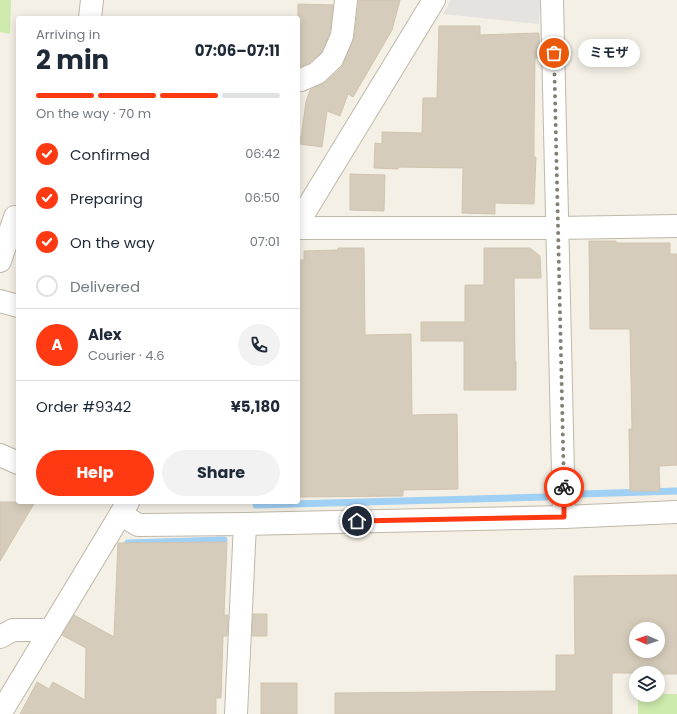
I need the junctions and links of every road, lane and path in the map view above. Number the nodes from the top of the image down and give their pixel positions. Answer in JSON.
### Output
{"nodes":[{"id":1,"x":92,"y":0,"type":"edge"},
{"id":2,"x":346,"y":0,"type":"edge"},
{"id":3,"x":434,"y":0,"type":"edge"},
{"id":4,"x":552,"y":0,"type":"edge"},
{"id":5,"x":90,"y":16,"type":"edge"},
{"id":6,"x":300,"y":80,"type":"edge"},
{"id":7,"x":13,"y":213,"type":"edge"},
{"id":8,"x":300,"y":220,"type":"edge"},
{"id":9,"x":677,"y":226,"type":"edge"},
{"id":10,"x":300,"y":228,"type":"edge"},
{"id":11,"x":557,"y":228,"type":"junction"},
{"id":12,"x":0,"y":261,"type":"edge"},
{"id":13,"x":0,"y":301,"type":"edge"},
{"id":14,"x":16,"y":305,"type":"edge"},
{"id":15,"x":0,"y":456,"type":"edge"},
{"id":16,"x":16,"y":462,"type":"edge"},
{"id":17,"x":122,"y":506,"type":"edge"},
{"id":18,"x":677,"y":512,"type":"edge"},
{"id":19,"x":564,"y":517,"type":"junction"},
{"id":20,"x":246,"y":524,"type":"junction"},
{"id":21,"x":51,"y":630,"type":"junction"},
{"id":22,"x":0,"y":637,"type":"edge"},
{"id":23,"x":0,"y":714,"type":"edge"},
{"id":24,"x":236,"y":714,"type":"edge"}],
"edges":[{"from":1,"to":5,"type":"street"},
{"from":2,"to":6,"type":"street"},
{"from":3,"to":8,"type":"street"},
{"from":4,"to":11,"type":"street"},
{"from":7,"to":12,"type":"street"},
{"from":9,"to":11,"type":"street"},
{"from":10,"to":11,"type":"street"},
{"from":11,"to":19,"type":"street"},
{"from":13,"to":14,"type":"street"},
{"from":15,"to":16,"type":"street"},
{"from":17,"to":20,"type":"street"},
{"from":17,"to":21,"type":"street"},
{"from":18,"to":19,"type":"street"},
{"from":19,"to":20,"type":"street"},
{"from":20,"to":24,"type":"street"},
{"from":21,"to":22,"type":"street"},
{"from":21,"to":23,"type":"street"}]}
